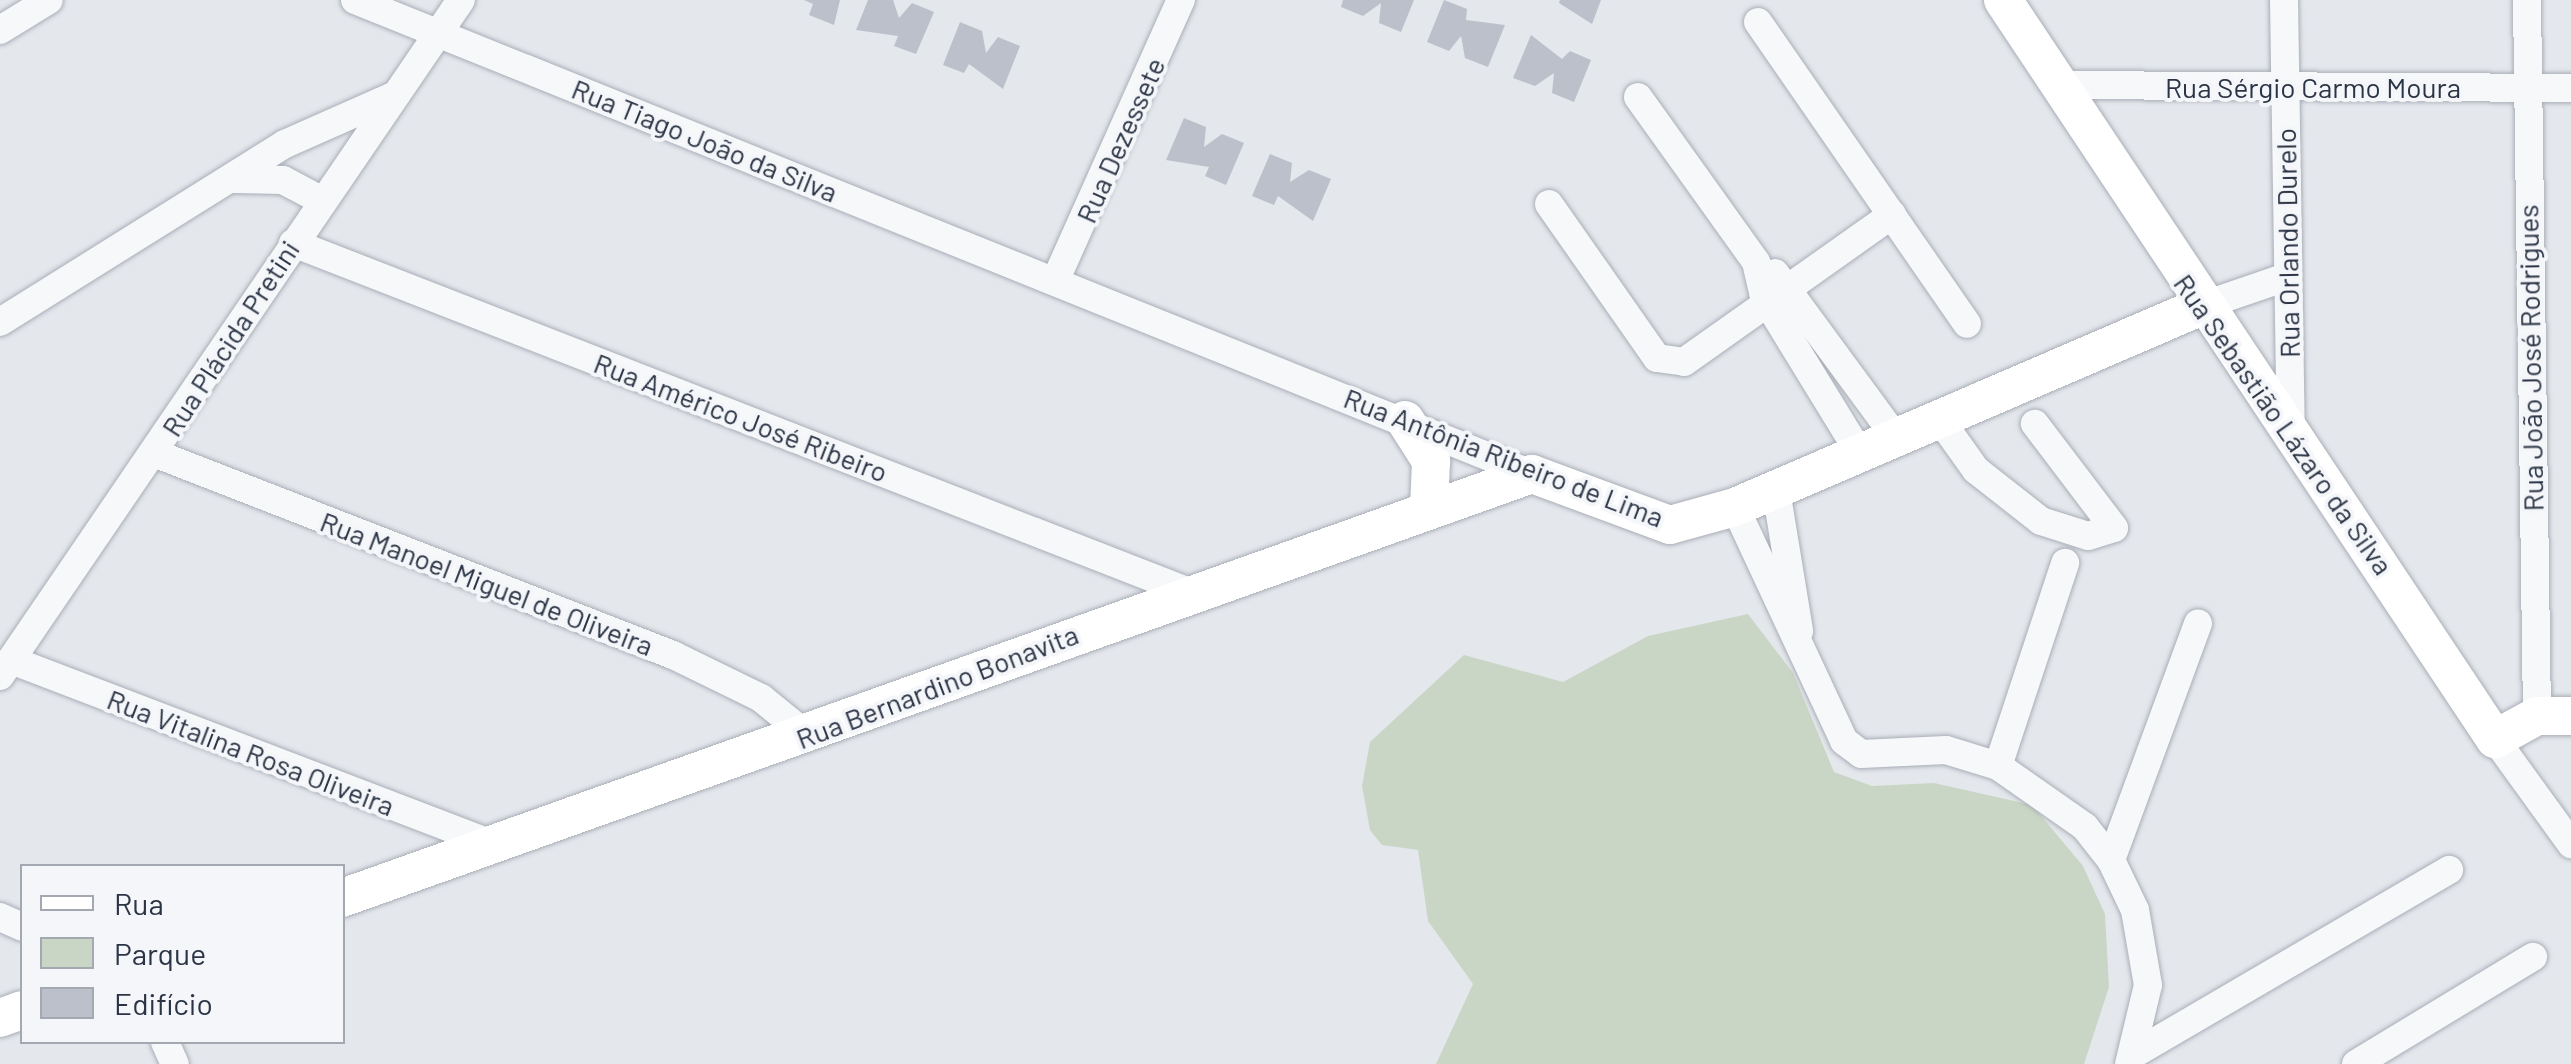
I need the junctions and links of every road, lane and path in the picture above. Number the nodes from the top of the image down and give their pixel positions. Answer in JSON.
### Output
{"nodes":[{"id":1,"x":49,"y":0,"type":"edge"},
{"id":2,"x":355,"y":0,"type":"edge"},
{"id":3,"x":460,"y":0,"type":"edge"},
{"id":4,"x":1182,"y":0,"type":"edge"},
{"id":5,"x":2003,"y":0,"type":"edge"},
{"id":6,"x":2284,"y":0,"type":"edge"},
{"id":7,"x":2527,"y":0,"type":"edge"},
{"id":8,"x":2027,"y":18,"type":"edge"},
{"id":9,"x":1758,"y":22,"type":"dead end"},
{"id":10,"x":0,"y":30,"type":"edge"},
{"id":11,"x":437,"y":33,"type":"junction"},
{"id":12,"x":2054,"y":86,"type":"junction"},
{"id":13,"x":2284,"y":88,"type":"junction"},
{"id":14,"x":2526,"y":88,"type":"junction"},
{"id":15,"x":2571,"y":88,"type":"edge"},
{"id":16,"x":390,"y":96,"type":"junction"},
{"id":17,"x":1638,"y":97,"type":"dead end"},
{"id":18,"x":234,"y":179,"type":"junction"},
{"id":19,"x":322,"y":200,"type":"junction"},
{"id":20,"x":1550,"y":204,"type":"dead end"},
{"id":21,"x":1892,"y":215,"type":"junction"},
{"id":22,"x":293,"y":243,"type":"junction"},
{"id":23,"x":1756,"y":262,"type":"junction"},
{"id":24,"x":2286,"y":278,"type":"junction"},
{"id":25,"x":1056,"y":279,"type":"junction"},
{"id":26,"x":1788,"y":281,"type":"junction"},
{"id":27,"x":1764,"y":297,"type":"junction"},
{"id":28,"x":2202,"y":306,"type":"junction"},
{"id":29,"x":0,"y":322,"type":"edge"},
{"id":30,"x":1968,"y":324,"type":"dead end"},
{"id":31,"x":1405,"y":420,"type":"junction"},
{"id":32,"x":1941,"y":421,"type":"junction"},
{"id":33,"x":2035,"y":424,"type":"dead end"},
{"id":34,"x":2291,"y":426,"type":"junction"},
{"id":35,"x":1897,"y":439,"type":"junction"},
{"id":36,"x":154,"y":453,"type":"junction"},
{"id":37,"x":1861,"y":455,"type":"junction"},
{"id":38,"x":1532,"y":474,"type":"junction"},
{"id":39,"x":1776,"y":490,"type":"junction"},
{"id":40,"x":1736,"y":507,"type":"junction"},
{"id":41,"x":1429,"y":509,"type":"junction"},
{"id":42,"x":2066,"y":563,"type":"dead end"},
{"id":43,"x":1189,"y":592,"type":"junction"},
{"id":44,"x":2198,"y":623,"type":"dead end"},
{"id":45,"x":1798,"y":631,"type":"junction"},
{"id":46,"x":5,"y":668,"type":"edge"},
{"id":47,"x":2554,"y":716,"type":"edge"},
{"id":48,"x":808,"y":736,"type":"junction"},
{"id":49,"x":2495,"y":739,"type":"junction"},
{"id":50,"x":1998,"y":766,"type":"junction"},
{"id":51,"x":492,"y":844,"type":"junction"},
{"id":52,"x":2571,"y":844,"type":"edge"},
{"id":53,"x":2111,"y":860,"type":"junction"},
{"id":54,"x":2449,"y":870,"type":"dead end"},
{"id":55,"x":345,"y":897,"type":"edge"},
{"id":56,"x":2533,"y":957,"type":"dead end"},
{"id":57,"x":2131,"y":1059,"type":"edge"},
{"id":58,"x":2356,"y":1064,"type":"edge"}],
"edges":[{"from":1,"to":10,"type":"street"},
{"from":2,"to":11,"type":"street","name":"Rua Tiago João da Silva"},
{"from":3,"to":11,"type":"street","name":"Rua Plácida Pretini"},
{"from":4,"to":25,"type":"street","name":"Rua Dezessete"},
{"from":5,"to":8,"type":"street","name":"Rua Sebastião Lázaro da Silva"},
{"from":6,"to":13,"type":"street","name":"Rua Orlando Durelo"},
{"from":7,"to":14,"type":"street","name":"Rua João José Rodrigues"},
{"from":8,"to":12,"type":"street","name":"Rua Sebastião Lázaro da Silva"},
{"from":9,"to":21,"type":"street"},
{"from":11,"to":16,"type":"street","name":"Rua Plácida Pretini"},
{"from":11,"to":25,"type":"street","name":"Rua Tiago João da Silva"},
{"from":12,"to":13,"type":"street","name":"Rua Sérgio Carmo Moura"},
{"from":12,"to":28,"type":"street","name":"Rua Sebastião Lázaro da Silva"},
{"from":13,"to":14,"type":"street","name":"Rua Sérgio Carmo Moura"},
{"from":13,"to":24,"type":"street","name":"Rua Orlando Durelo"},
{"from":14,"to":15,"type":"street","name":"Rua Sérgio Carmo Moura"},
{"from":14,"to":47,"type":"street","name":"Rua João José Rodrigues"},
{"from":16,"to":18,"type":"street"},
{"from":16,"to":19,"type":"street","name":"Rua Plácida Pretini"},
{"from":17,"to":23,"type":"street"},
{"from":18,"to":19,"type":"street"},
{"from":18,"to":29,"type":"street"},
{"from":19,"to":22,"type":"street","name":"Rua Plácida Pretini"},
{"from":20,"to":27,"type":"street"},
{"from":21,"to":26,"type":"street"},
{"from":21,"to":30,"type":"street"},
{"from":22,"to":36,"type":"street","name":"Rua Plácida Pretini"},
{"from":22,"to":43,"type":"street","name":"Rua Américo José Ribeiro"},
{"from":23,"to":26,"type":"street"},
{"from":23,"to":27,"type":"street"},
{"from":24,"to":28,"type":"street","name":"Rua Antônia Ribeiro de Lima"},
{"from":24,"to":34,"type":"street","name":"Rua Orlando Durelo"},
{"from":25,"to":31,"type":"street","name":"Rua Antônia Ribeiro de Lima"},
{"from":26,"to":27,"type":"street"},
{"from":26,"to":35,"type":"street"},
{"from":27,"to":37,"type":"street"},
{"from":28,"to":32,"type":"street","name":"Rua Antônia Ribeiro de Lima"},
{"from":28,"to":34,"type":"street","name":"Rua Sebastião Lázaro da Silva"},
{"from":31,"to":38,"type":"street","name":"Rua Antônia Ribeiro de Lima"},
{"from":31,"to":41,"type":"street"},
{"from":32,"to":33,"type":"street"},
{"from":32,"to":35,"type":"street","name":"Rua Antônia Ribeiro de Lima"},
{"from":34,"to":49,"type":"street","name":"Rua Sebastião Lázaro da Silva"},
{"from":35,"to":37,"type":"street","name":"Rua Antônia Ribeiro de Lima"},
{"from":36,"to":46,"type":"street","name":"Rua Plácida Pretini"},
{"from":36,"to":48,"type":"street","name":"Rua Manoel Miguel de Oliveira"},
{"from":37,"to":39,"type":"street","name":"Rua Antônia Ribeiro de Lima"},
{"from":38,"to":40,"type":"street","name":"Rua Antônia Ribeiro de Lima"},
{"from":38,"to":41,"type":"street","name":"Rua Bernardino Bonavita"},
{"from":39,"to":40,"type":"street","name":"Rua Antônia Ribeiro de Lima"},
{"from":39,"to":45,"type":"street"},
{"from":40,"to":45,"type":"street"},
{"from":41,"to":43,"type":"street","name":"Rua Bernardino Bonavita"},
{"from":42,"to":50,"type":"street"},
{"from":43,"to":48,"type":"street","name":"Rua Bernardino Bonavita"},
{"from":44,"to":53,"type":"street"},
{"from":45,"to":50,"type":"street"},
{"from":46,"to":51,"type":"street","name":"Rua Vitalina Rosa Oliveira"},
{"from":47,"to":49,"type":"street"},
{"from":48,"to":51,"type":"street","name":"Rua Bernardino Bonavita"},
{"from":49,"to":52,"type":"street","name":"Rua Sebastião Lázaro da Silva"},
{"from":50,"to":53,"type":"street"},
{"from":51,"to":55,"type":"street","name":"Rua Bernardino Bonavita"},
{"from":53,"to":57,"type":"street"},
{"from":54,"to":57,"type":"street"},
{"from":56,"to":58,"type":"street"}]}
